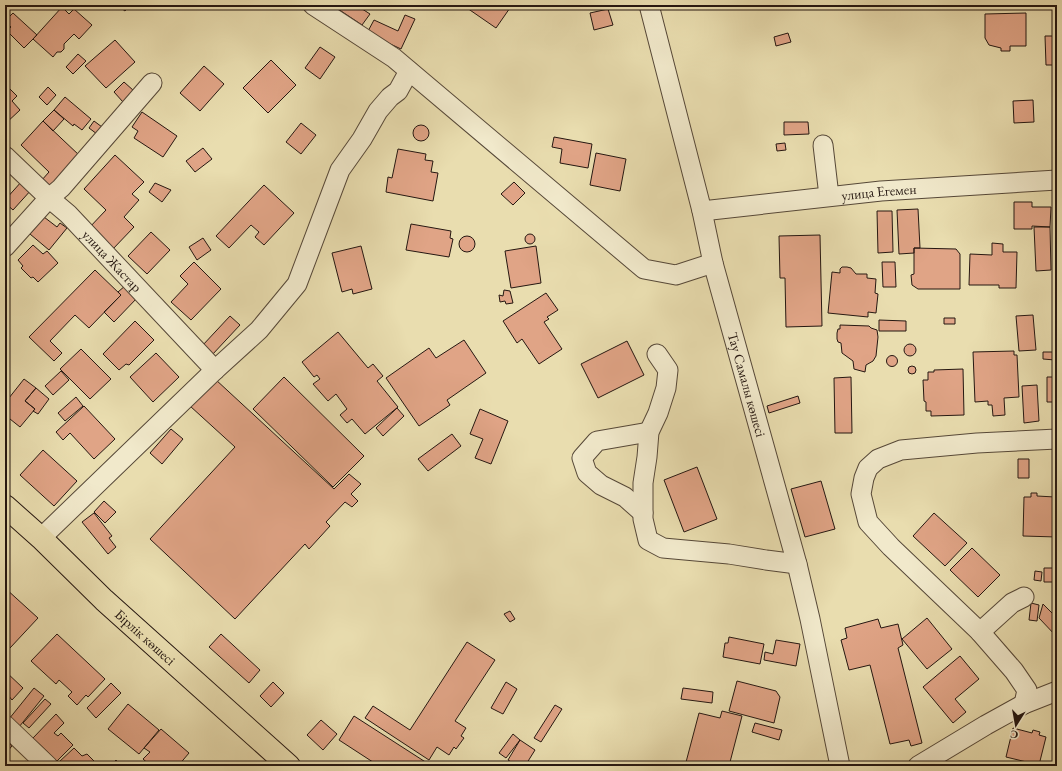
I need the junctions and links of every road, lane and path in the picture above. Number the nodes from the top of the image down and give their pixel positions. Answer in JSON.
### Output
{"nodes":[{"id":1,"x":313,"y":5,"type":"edge"},
{"id":2,"x":649,"y":5,"type":"edge"},
{"id":3,"x":409,"y":71,"type":"junction"},
{"id":4,"x":152,"y":83,"type":"dead end"},
{"id":5,"x":824,"y":145,"type":"dead end"},
{"id":6,"x":5,"y":156,"type":"edge"},
{"id":7,"x":1057,"y":180,"type":"edge"},
{"id":8,"x":829,"y":196,"type":"junction"},
{"id":9,"x":49,"y":198,"type":"junction"},
{"id":10,"x":702,"y":211,"type":"junction"},
{"id":11,"x":5,"y":247,"type":"edge"},
{"id":12,"x":712,"y":263,"type":"junction"},
{"id":13,"x":657,"y":354,"type":"dead end"},
{"id":14,"x":215,"y":370,"type":"junction"},
{"id":15,"x":648,"y":432,"type":"junction"},
{"id":16,"x":1057,"y":439,"type":"edge"},
{"id":17,"x":5,"y":506,"type":"edge"},
{"id":18,"x":643,"y":513,"type":"junction"},
{"id":19,"x":41,"y":538,"type":"junction"},
{"id":20,"x":797,"y":564,"type":"junction"},
{"id":21,"x":1024,"y":597,"type":"dead end"},
{"id":22,"x":980,"y":632,"type":"junction"},
{"id":23,"x":1057,"y":691,"type":"edge"},
{"id":24,"x":1024,"y":704,"type":"junction"},
{"id":25,"x":5,"y":725,"type":"edge"},
{"id":26,"x":48,"y":766,"type":"edge"},
{"id":27,"x":289,"y":766,"type":"edge"},
{"id":28,"x":840,"y":766,"type":"edge"},
{"id":29,"x":918,"y":766,"type":"edge"}],
"edges":[{"from":1,"to":3,"type":"street"},
{"from":2,"to":10,"type":"street","name":"Тау Самалы көшесі"},
{"from":3,"to":12,"type":"street"},
{"from":3,"to":14,"type":"street"},
{"from":4,"to":9,"type":"street"},
{"from":5,"to":8,"type":"street"},
{"from":6,"to":9,"type":"street","name":"улица Жастар"},
{"from":7,"to":8,"type":"street","name":"улица Егемен"},
{"from":8,"to":10,"type":"street","name":"улица Егемен"},
{"from":9,"to":11,"type":"street"},
{"from":9,"to":14,"type":"street","name":"улица Жастар"},
{"from":10,"to":12,"type":"street","name":"Тау Самалы көшесі"},
{"from":12,"to":20,"type":"street","name":"Тау Самалы көшесі"},
{"from":13,"to":15,"type":"street"},
{"from":14,"to":19,"type":"street"},
{"from":15,"to":18,"type":"street"},
{"from":15,"to":18,"type":"street"},
{"from":16,"to":22,"type":"street"},
{"from":17,"to":19,"type":"main road","name":"Бірлік көшесі"},
{"from":18,"to":20,"type":"street"},
{"from":19,"to":27,"type":"main road","name":"Бірлік көшесі"},
{"from":20,"to":28,"type":"street","name":"Тау Самалы көшесі"},
{"from":21,"to":22,"type":"street"},
{"from":22,"to":24,"type":"street"},
{"from":23,"to":24,"type":"street"},
{"from":24,"to":29,"type":"street"},
{"from":25,"to":26,"type":"street"}]}
